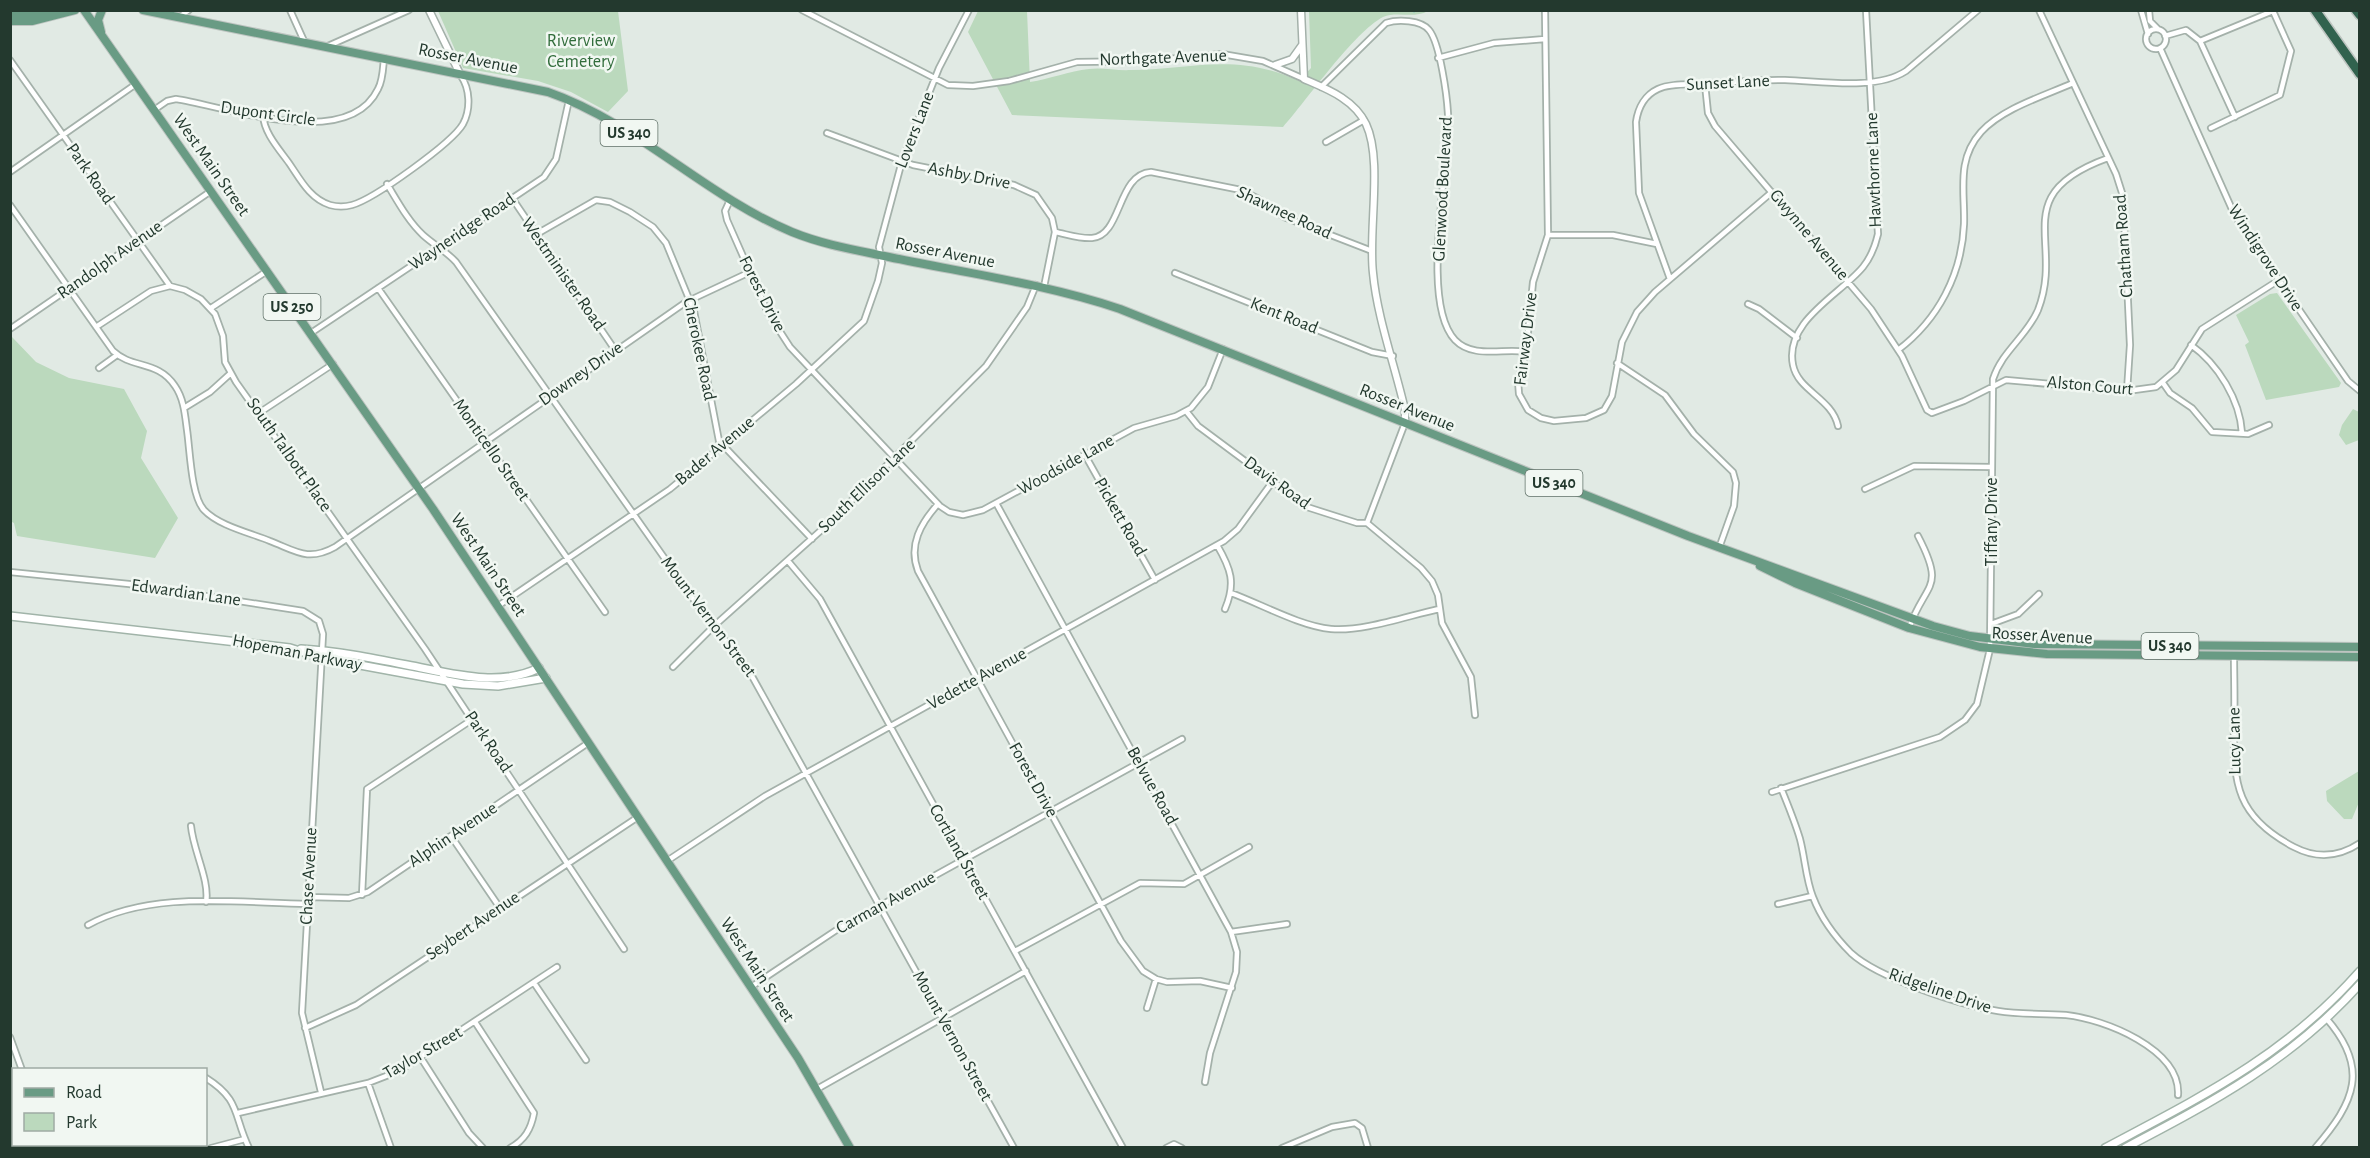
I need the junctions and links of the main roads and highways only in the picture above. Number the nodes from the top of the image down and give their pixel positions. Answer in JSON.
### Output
{"nodes":[{"id":1,"x":51,"y":10,"type":"edge"},
{"id":2,"x":75,"y":10,"type":"edge"},
{"id":3,"x":84,"y":10,"type":"edge"},
{"id":4,"x":102,"y":10,"type":"edge"},
{"id":5,"x":2315,"y":10,"type":"edge"},
{"id":6,"x":2356,"y":10,"type":"edge"},
{"id":7,"x":147,"y":11,"type":"edge"},
{"id":8,"x":10,"y":13,"type":"edge"},
{"id":9,"x":2360,"y":15,"type":"edge"},
{"id":10,"x":10,"y":21,"type":"edge"},
{"id":11,"x":107,"y":44,"type":"junction"},
{"id":12,"x":2360,"y":74,"type":"edge"},
{"id":13,"x":1740,"y":556,"type":"junction"},
{"id":14,"x":10,"y":616,"type":"edge"},
{"id":15,"x":2360,"y":647,"type":"edge"},
{"id":16,"x":322,"y":654,"type":"junction"},
{"id":17,"x":2360,"y":657,"type":"edge"},
{"id":18,"x":539,"y":668,"type":"junction"},
{"id":19,"x":546,"y":678,"type":"junction"},
{"id":20,"x":2360,"y":971,"type":"edge"},
{"id":21,"x":2360,"y":984,"type":"edge"},
{"id":22,"x":850,"y":1148,"type":"edge"},
{"id":23,"x":2105,"y":1148,"type":"edge"},
{"id":24,"x":2125,"y":1148,"type":"edge"}],
"edges":[{"from":1,"to":8,"type":"main road"},
{"from":2,"to":10,"type":"main road"},
{"from":3,"to":11,"type":"main road","name":"West Main Street","number":"US 250"},
{"from":4,"to":11,"type":"main road"},
{"from":5,"to":12,"type":"highway"},
{"from":6,"to":9,"type":"highway"},
{"from":7,"to":13,"type":"main road","name":"Rosser Avenue","number":"US 340"},
{"from":11,"to":18,"type":"main road","name":"West Main Street","number":"US 250"},
{"from":13,"to":15,"type":"main road","name":"Rosser Avenue","number":"US 340"},
{"from":13,"to":17,"type":"main road","name":"Rosser Avenue","number":"US 340"},
{"from":14,"to":16,"type":"main road","name":"Hopeman Parkway"},
{"from":16,"to":18,"type":"main road"},
{"from":16,"to":19,"type":"main road","name":"Hopeman Parkway"},
{"from":18,"to":19,"type":"main road","name":"West Main Street","number":"US 250"},
{"from":19,"to":22,"type":"main road","name":"West Main Street","number":"US 250"},
{"from":20,"to":23,"type":"main road"},
{"from":21,"to":24,"type":"main road"}]}
